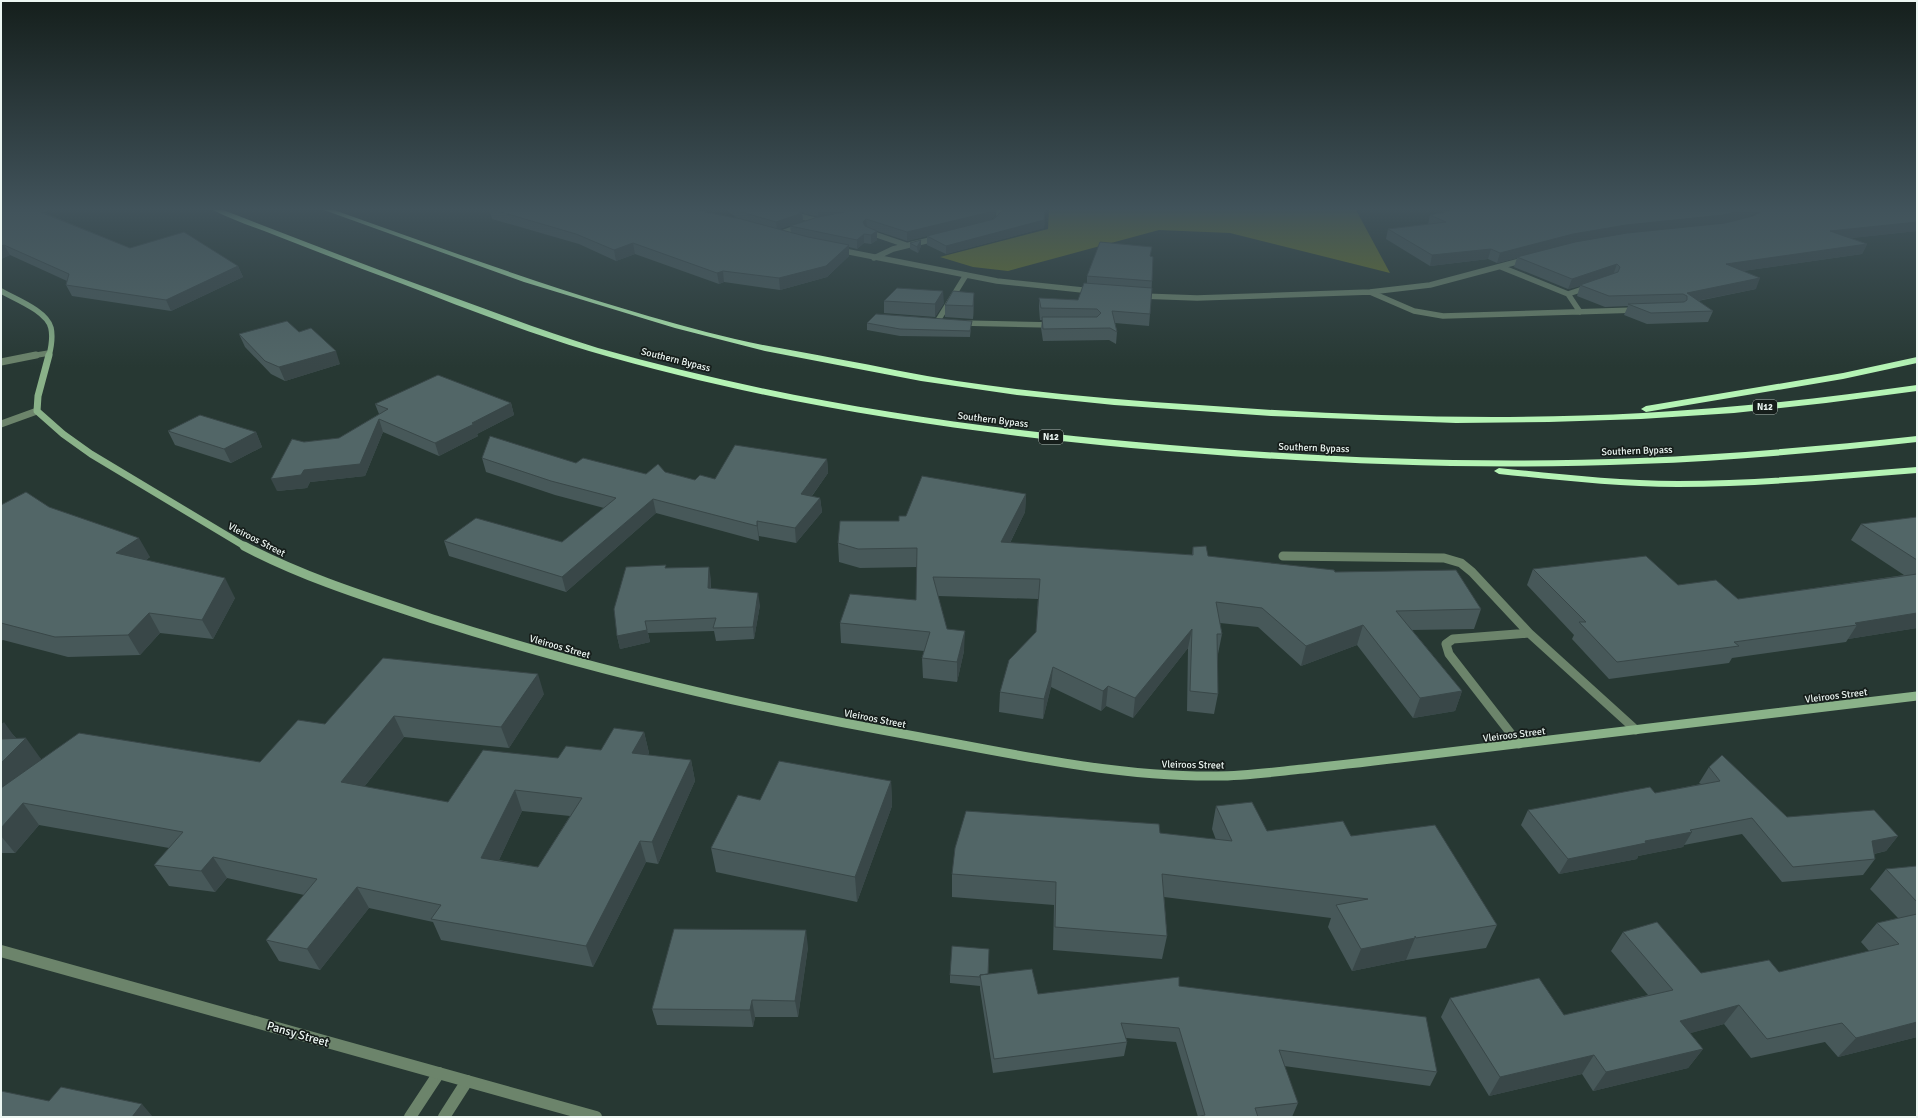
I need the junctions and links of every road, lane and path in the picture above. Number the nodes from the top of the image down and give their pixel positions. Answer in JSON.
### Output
{"nodes":[{"id":1,"x":354,"y":262,"type":"edge"},
{"id":2,"x":475,"y":262,"type":"edge"},
{"id":3,"x":897,"y":262,"type":"edge"},
{"id":4,"x":1518,"y":262,"type":"edge"},
{"id":5,"x":1501,"y":267,"type":"junction"},
{"id":6,"x":966,"y":275,"type":"junction"},
{"id":7,"x":1598,"y":284,"type":"edge"},
{"id":8,"x":1,"y":291,"type":"edge"},
{"id":9,"x":1099,"y":292,"type":"edge"},
{"id":10,"x":1370,"y":292,"type":"junction"},
{"id":11,"x":1568,"y":294,"type":"junction"},
{"id":12,"x":1137,"y":296,"type":"edge"},
{"id":13,"x":1641,"y":310,"type":"edge"},
{"id":14,"x":1580,"y":312,"type":"junction"},
{"id":15,"x":930,"y":321,"type":"edge"},
{"id":16,"x":937,"y":322,"type":"junction"},
{"id":17,"x":945,"y":322,"type":"edge"},
{"id":18,"x":952,"y":322,"type":"edge"},
{"id":19,"x":1058,"y":325,"type":"edge"},
{"id":20,"x":49,"y":352,"type":"junction"},
{"id":21,"x":1917,"y":360,"type":"edge"},
{"id":22,"x":1,"y":362,"type":"edge"},
{"id":23,"x":1917,"y":388,"type":"edge"},
{"id":24,"x":38,"y":411,"type":"junction"},
{"id":25,"x":1611,"y":417,"type":"junction"},
{"id":26,"x":1,"y":424,"type":"edge"},
{"id":27,"x":1917,"y":439,"type":"edge"},
{"id":28,"x":1424,"y":463,"type":"junction"},
{"id":29,"x":1917,"y":470,"type":"edge"},
{"id":30,"x":1283,"y":556,"type":"dead end"},
{"id":31,"x":1529,"y":633,"type":"junction"},
{"id":32,"x":1917,"y":696,"type":"edge"},
{"id":33,"x":1636,"y":730,"type":"junction"},
{"id":34,"x":1519,"y":744,"type":"junction"},
{"id":35,"x":1,"y":951,"type":"edge"},
{"id":36,"x":439,"y":1073,"type":"junction"},
{"id":37,"x":467,"y":1081,"type":"junction"},
{"id":38,"x":410,"y":1117,"type":"edge"},
{"id":39,"x":444,"y":1117,"type":"edge"},
{"id":40,"x":596,"y":1117,"type":"edge"}],
"edges":[{"from":1,"to":28,"type":"highway","name":"Southern Bypass","number":"N12"},
{"from":2,"to":25,"type":"highway","number":"N12"},
{"from":3,"to":6,"type":"street"},
{"from":4,"to":5,"type":"street"},
{"from":5,"to":10,"type":"street"},
{"from":5,"to":11,"type":"street"},
{"from":6,"to":9,"type":"street"},
{"from":6,"to":16,"type":"street"},
{"from":7,"to":11,"type":"street"},
{"from":8,"to":20,"type":"street"},
{"from":10,"to":12,"type":"street"},
{"from":10,"to":14,"type":"street"},
{"from":11,"to":14,"type":"street"},
{"from":13,"to":14,"type":"street"},
{"from":15,"to":16,"type":"street"},
{"from":16,"to":17,"type":"street"},
{"from":18,"to":19,"type":"street"},
{"from":20,"to":22,"type":"street"},
{"from":20,"to":24,"type":"street"},
{"from":21,"to":25,"type":"highway"},
{"from":23,"to":25,"type":"highway","number":"N12"},
{"from":24,"to":26,"type":"street"},
{"from":24,"to":34,"type":"street","name":"Vleiroos Street"},
{"from":27,"to":28,"type":"highway","name":"Southern Bypass","number":"N12"},
{"from":28,"to":29,"type":"highway"},
{"from":30,"to":31,"type":"street"},
{"from":31,"to":33,"type":"street"},
{"from":31,"to":34,"type":"street"},
{"from":32,"to":33,"type":"street","name":"Vleiroos Street"},
{"from":33,"to":34,"type":"street","name":"Vleiroos Street"},
{"from":35,"to":36,"type":"street","name":"Pansy Street"},
{"from":36,"to":37,"type":"street","name":"Pansy Street"},
{"from":36,"to":38,"type":"street"},
{"from":37,"to":39,"type":"street"},
{"from":37,"to":40,"type":"street","name":"Pansy Street"}]}
